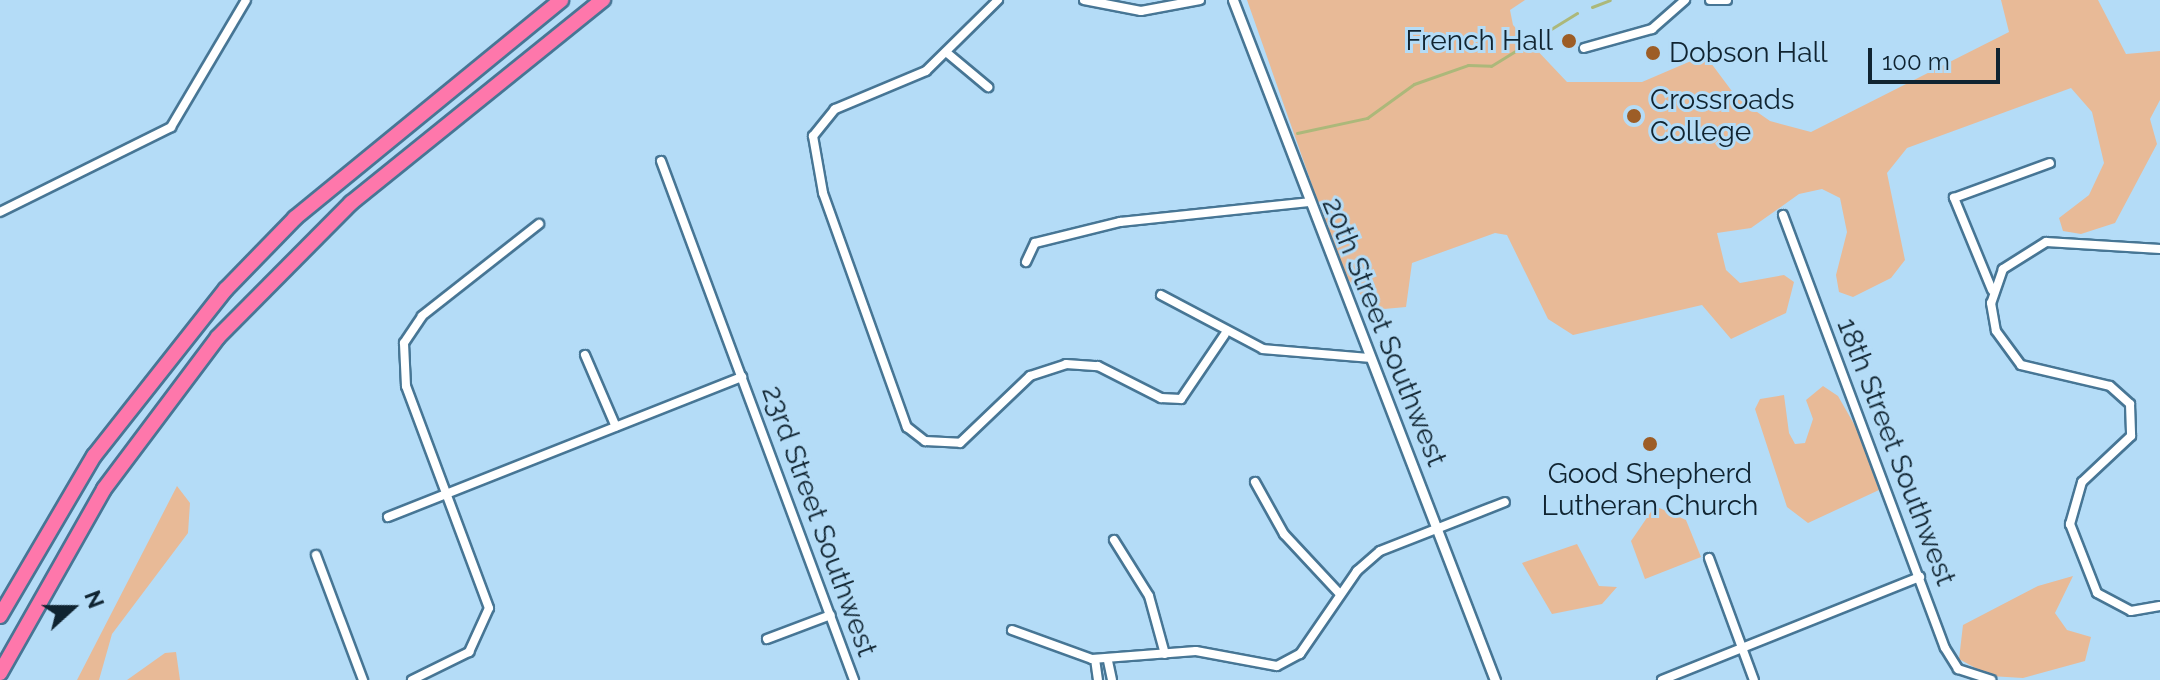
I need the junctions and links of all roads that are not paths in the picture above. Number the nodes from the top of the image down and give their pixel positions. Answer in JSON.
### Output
{"nodes":[{"id":1,"x":246,"y":0,"type":"edge"},
{"id":2,"x":561,"y":0,"type":"edge"},
{"id":3,"x":603,"y":0,"type":"edge"},
{"id":4,"x":998,"y":0,"type":"edge"},
{"id":5,"x":1084,"y":0,"type":"edge"},
{"id":6,"x":1200,"y":0,"type":"edge"},
{"id":7,"x":1233,"y":0,"type":"edge"},
{"id":8,"x":1685,"y":0,"type":"edge"},
{"id":9,"x":1710,"y":0,"type":"edge"},
{"id":10,"x":1727,"y":0,"type":"edge"},
{"id":11,"x":1584,"y":48,"type":"dead end"},
{"id":12,"x":946,"y":52,"type":"junction"},
{"id":13,"x":988,"y":87,"type":"dead end"},
{"id":14,"x":661,"y":161,"type":"dead end"},
{"id":15,"x":2050,"y":163,"type":"dead end"},
{"id":16,"x":1309,"y":202,"type":"junction"},
{"id":17,"x":0,"y":212,"type":"edge"},
{"id":18,"x":1783,"y":215,"type":"dead end"},
{"id":19,"x":539,"y":224,"type":"dead end"},
{"id":20,"x":2160,"y":249,"type":"edge"},
{"id":21,"x":1026,"y":262,"type":"dead end"},
{"id":22,"x":1992,"y":290,"type":"junction"},
{"id":23,"x":1161,"y":295,"type":"dead end"},
{"id":24,"x":1225,"y":334,"type":"junction"},
{"id":25,"x":585,"y":355,"type":"dead end"},
{"id":26,"x":1371,"y":358,"type":"junction"},
{"id":27,"x":742,"y":377,"type":"junction"},
{"id":28,"x":616,"y":427,"type":"junction"},
{"id":29,"x":1255,"y":482,"type":"dead end"},
{"id":30,"x":447,"y":494,"type":"junction"},
{"id":31,"x":1505,"y":502,"type":"dead end"},
{"id":32,"x":388,"y":517,"type":"dead end"},
{"id":33,"x":1438,"y":526,"type":"junction"},
{"id":34,"x":1114,"y":540,"type":"dead end"},
{"id":35,"x":316,"y":555,"type":"dead end"},
{"id":36,"x":1709,"y":558,"type":"dead end"},
{"id":37,"x":1920,"y":577,"type":"junction"},
{"id":38,"x":1340,"y":594,"type":"junction"},
{"id":39,"x":2160,"y":606,"type":"edge"},
{"id":40,"x":831,"y":615,"type":"junction"},
{"id":41,"x":0,"y":616,"type":"edge"},
{"id":42,"x":1012,"y":630,"type":"dead end"},
{"id":43,"x":767,"y":639,"type":"dead end"},
{"id":44,"x":1742,"y":648,"type":"junction"},
{"id":45,"x":1165,"y":654,"type":"junction"},
{"id":46,"x":1095,"y":659,"type":"junction"},
{"id":47,"x":1108,"y":661,"type":"junction"},
{"id":48,"x":0,"y":673,"type":"edge"},
{"id":49,"x":363,"y":680,"type":"edge"},
{"id":50,"x":412,"y":680,"type":"edge"},
{"id":51,"x":854,"y":680,"type":"edge"},
{"id":52,"x":1098,"y":680,"type":"edge"},
{"id":53,"x":1112,"y":680,"type":"edge"},
{"id":54,"x":1495,"y":680,"type":"edge"},
{"id":55,"x":1662,"y":680,"type":"edge"},
{"id":56,"x":1754,"y":680,"type":"edge"},
{"id":57,"x":1991,"y":680,"type":"edge"}],
"edges":[{"from":1,"to":17,"type":"street"},
{"from":2,"to":41,"type":"highway"},
{"from":3,"to":48,"type":"highway"},
{"from":4,"to":12,"type":"street"},
{"from":5,"to":6,"type":"street"},
{"from":7,"to":16,"type":"street","name":"20th Street Southwest"},
{"from":8,"to":11,"type":"street"},
{"from":9,"to":10,"type":"street"},
{"from":12,"to":13,"type":"street"},
{"from":12,"to":24,"type":"street"},
{"from":14,"to":27,"type":"street","name":"23rd Street Southwest"},
{"from":15,"to":22,"type":"street"},
{"from":16,"to":21,"type":"street"},
{"from":16,"to":26,"type":"street","name":"20th Street Southwest"},
{"from":18,"to":37,"type":"street","name":"18th Street Southwest"},
{"from":19,"to":30,"type":"street"},
{"from":20,"to":22,"type":"street"},
{"from":22,"to":39,"type":"street"},
{"from":23,"to":24,"type":"street"},
{"from":24,"to":26,"type":"street"},
{"from":25,"to":28,"type":"street"},
{"from":26,"to":33,"type":"street","name":"20th Street Southwest"},
{"from":27,"to":28,"type":"street"},
{"from":27,"to":40,"type":"street","name":"23rd Street Southwest"},
{"from":28,"to":30,"type":"street"},
{"from":29,"to":38,"type":"street"},
{"from":30,"to":32,"type":"street"},
{"from":30,"to":50,"type":"street"},
{"from":31,"to":33,"type":"street"},
{"from":33,"to":38,"type":"street"},
{"from":33,"to":54,"type":"street","name":"20th Street Southwest"},
{"from":34,"to":45,"type":"street"},
{"from":35,"to":49,"type":"street"},
{"from":36,"to":44,"type":"street"},
{"from":37,"to":44,"type":"street"},
{"from":37,"to":57,"type":"street","name":"18th Street Southwest"},
{"from":38,"to":45,"type":"street"},
{"from":40,"to":43,"type":"street"},
{"from":40,"to":51,"type":"street","name":"23rd Street Southwest"},
{"from":42,"to":46,"type":"street"},
{"from":44,"to":55,"type":"street"},
{"from":44,"to":56,"type":"street"},
{"from":45,"to":47,"type":"street"},
{"from":46,"to":47,"type":"street"},
{"from":46,"to":52,"type":"street"},
{"from":47,"to":53,"type":"street"}]}
